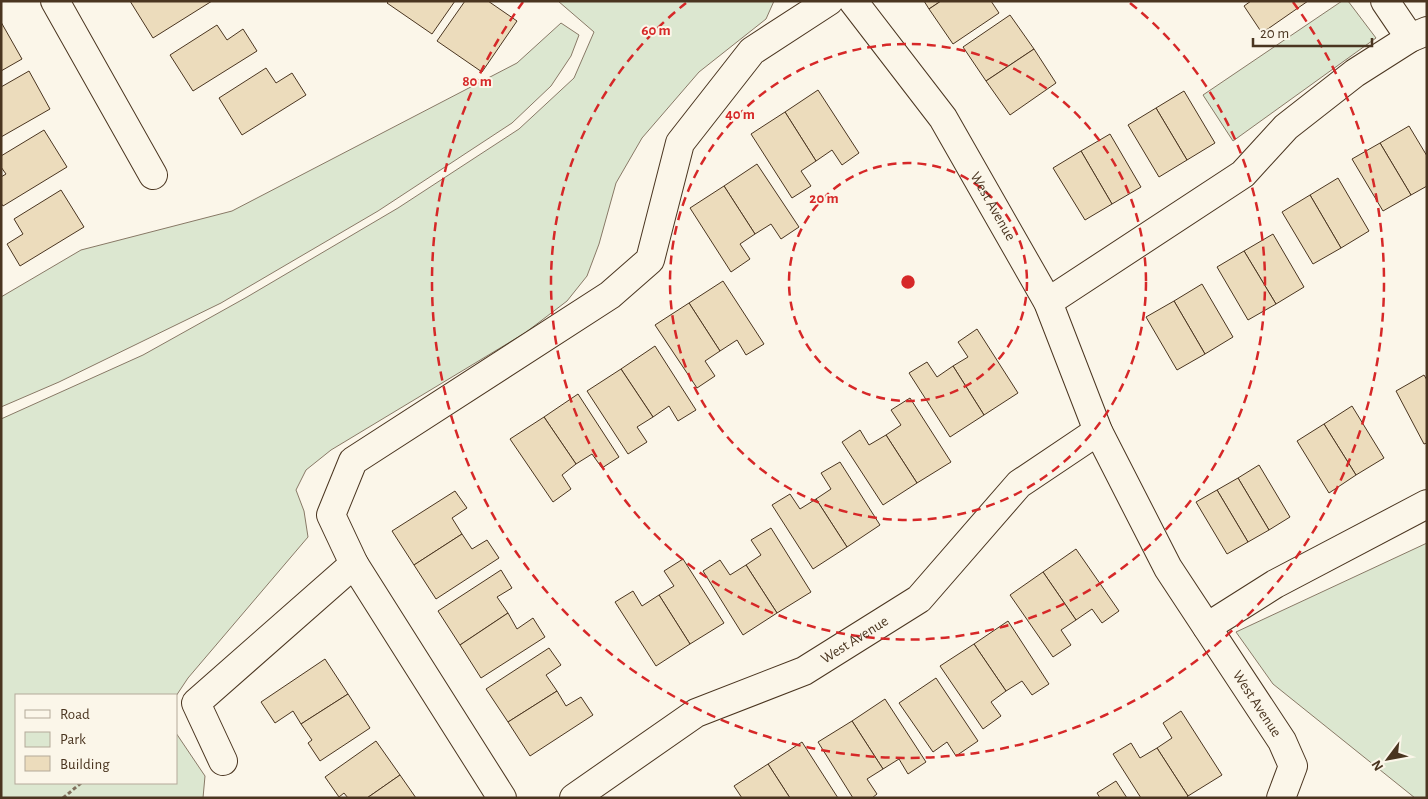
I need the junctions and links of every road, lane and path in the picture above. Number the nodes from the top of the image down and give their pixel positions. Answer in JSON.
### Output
{"nodes":[{"id":1,"x":55,"y":1,"type":"edge"},
{"id":2,"x":830,"y":1,"type":"edge"},
{"id":3,"x":853,"y":1,"type":"edge"},
{"id":4,"x":1385,"y":1,"type":"edge"},
{"id":5,"x":1418,"y":34,"type":"edge"},
{"id":6,"x":153,"y":175,"type":"dead end"},
{"id":7,"x":1048,"y":302,"type":"junction"},
{"id":8,"x":1098,"y":431,"type":"junction"},
{"id":9,"x":1427,"y":504,"type":"edge"},
{"id":10,"x":354,"y":564,"type":"junction"},
{"id":11,"x":1207,"y":627,"type":"junction"},
{"id":12,"x":223,"y":761,"type":"dead end"},
{"id":13,"x":80,"y":784,"type":"edge"},
{"id":14,"x":63,"y":798,"type":"edge"},
{"id":15,"x":502,"y":798,"type":"edge"},
{"id":16,"x":574,"y":798,"type":"edge"},
{"id":17,"x":1282,"y":798,"type":"edge"}],
"edges":[{"from":1,"to":6,"type":"street"},
{"from":2,"to":10,"type":"street"},
{"from":3,"to":7,"type":"street","name":"West Avenue"},
{"from":4,"to":5,"type":"street"},
{"from":5,"to":7,"type":"street"},
{"from":7,"to":8,"type":"street","name":"West Avenue"},
{"from":8,"to":11,"type":"street","name":"West Avenue"},
{"from":8,"to":16,"type":"street","name":"West Avenue"},
{"from":9,"to":11,"type":"street"},
{"from":10,"to":12,"type":"street"},
{"from":10,"to":15,"type":"street"},
{"from":11,"to":17,"type":"street","name":"West Avenue"},
{"from":13,"to":14,"type":"path"}]}
